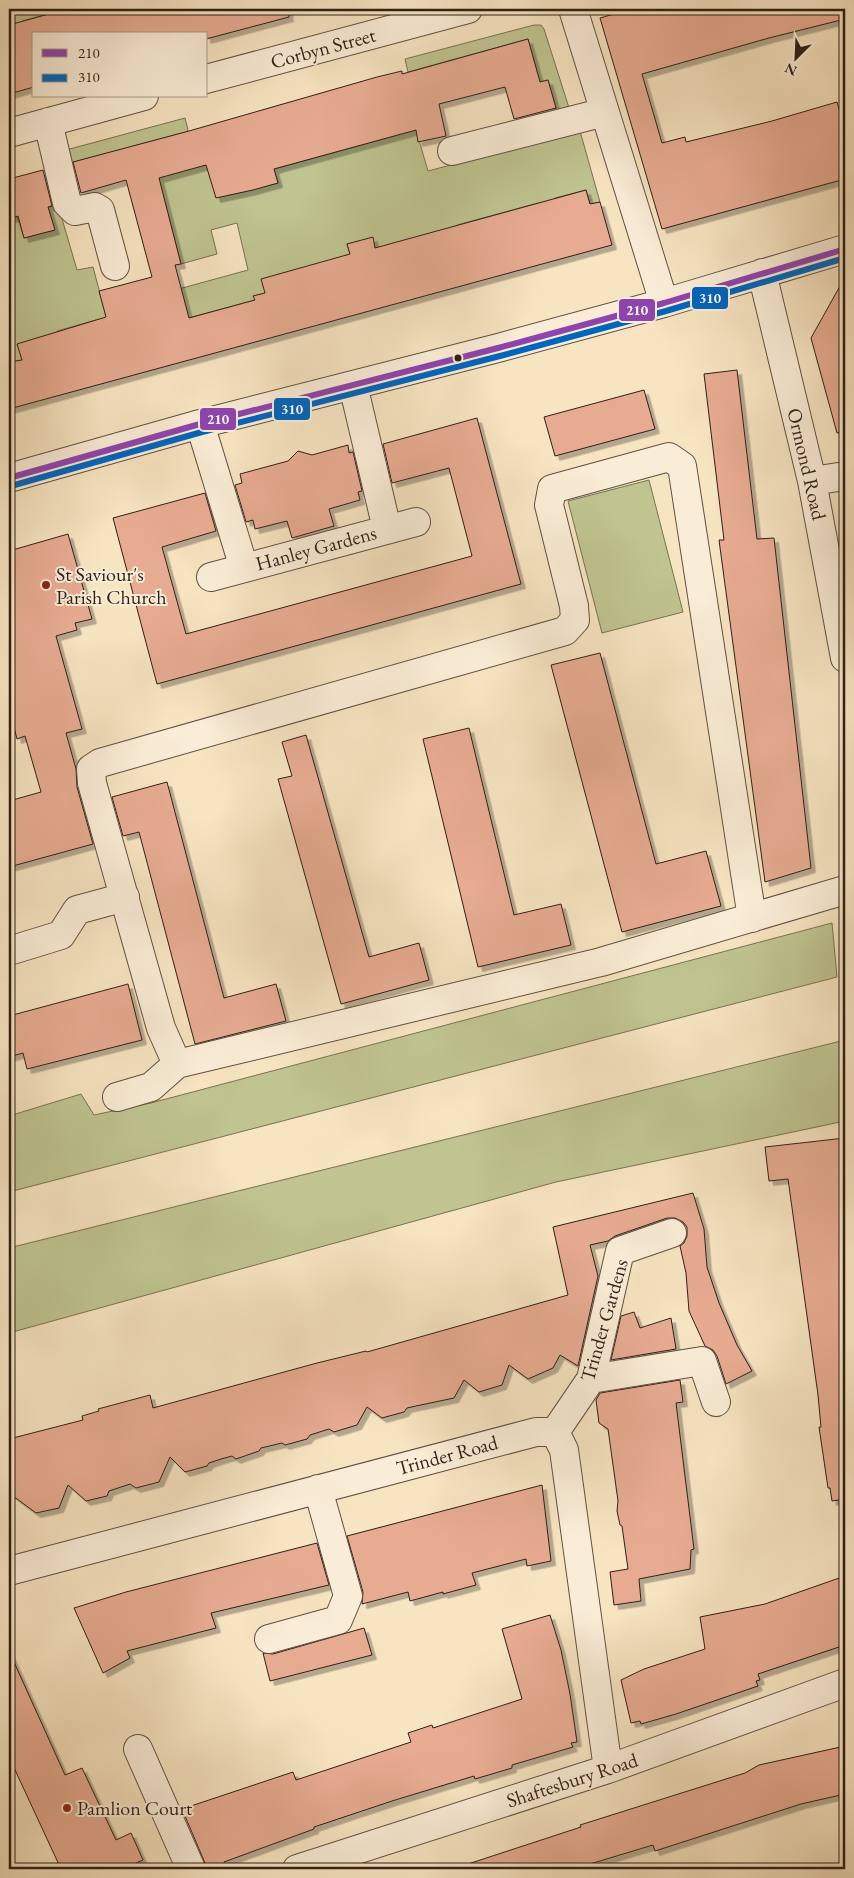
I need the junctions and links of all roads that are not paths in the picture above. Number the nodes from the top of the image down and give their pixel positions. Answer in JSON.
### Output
{"nodes":[{"id":1,"x":468,"y":9,"type":"edge"},
{"id":2,"x":573,"y":9,"type":"edge"},
{"id":3,"x":208,"y":78,"type":"edge"},
{"id":4,"x":137,"y":98,"type":"edge"},
{"id":5,"x":605,"y":112,"type":"junction"},
{"id":6,"x":48,"y":122,"type":"junction"},
{"id":7,"x":9,"y":133,"type":"edge"},
{"id":8,"x":452,"y":151,"type":"dead end"},
{"id":9,"x":845,"y":249,"type":"edge"},
{"id":10,"x":115,"y":266,"type":"dead end"},
{"id":11,"x":762,"y":273,"type":"junction"},
{"id":12,"x":664,"y":302,"type":"junction"},
{"id":13,"x":353,"y":385,"type":"junction"},
{"id":14,"x":200,"y":424,"type":"junction"},
{"id":15,"x":845,"y":476,"type":"edge"},
{"id":16,"x":9,"y":478,"type":"edge"},
{"id":17,"x":812,"y":481,"type":"junction"},
{"id":18,"x":416,"y":522,"type":"dead end"},
{"id":19,"x":387,"y":529,"type":"junction"},
{"id":20,"x":244,"y":568,"type":"junction"},
{"id":21,"x":211,"y":577,"type":"dead end"},
{"id":22,"x":845,"y":650,"type":"edge"},
{"id":23,"x":845,"y":890,"type":"edge"},
{"id":24,"x":125,"y":897,"type":"junction"},
{"id":25,"x":752,"y":918,"type":"junction"},
{"id":26,"x":9,"y":951,"type":"edge"},
{"id":27,"x":177,"y":1064,"type":"junction"},
{"id":28,"x":117,"y":1097,"type":"dead end"},
{"id":29,"x":672,"y":1233,"type":"dead end"},
{"id":30,"x":591,"y":1379,"type":"junction"},
{"id":31,"x":716,"y":1402,"type":"dead end"},
{"id":32,"x":555,"y":1432,"type":"junction"},
{"id":33,"x":318,"y":1490,"type":"junction"},
{"id":34,"x":9,"y":1571,"type":"edge"},
{"id":35,"x":269,"y":1639,"type":"dead end"},
{"id":36,"x":845,"y":1683,"type":"edge"},
{"id":37,"x":138,"y":1749,"type":"dead end"},
{"id":38,"x":608,"y":1769,"type":"junction"},
{"id":39,"x":191,"y":1869,"type":"edge"},
{"id":40,"x":297,"y":1869,"type":"edge"}],
"edges":[{"from":1,"to":3,"type":"street","name":"Corbyn Street"},
{"from":2,"to":5,"type":"street"},
{"from":4,"to":6,"type":"street"},
{"from":5,"to":8,"type":"street"},
{"from":5,"to":12,"type":"street"},
{"from":6,"to":7,"type":"street"},
{"from":6,"to":10,"type":"street"},
{"from":9,"to":11,"type":"street"},
{"from":11,"to":12,"type":"street"},
{"from":11,"to":17,"type":"street","name":"Ormond Road"},
{"from":12,"to":13,"type":"street"},
{"from":13,"to":14,"type":"street"},
{"from":13,"to":19,"type":"street","name":"Hanley Gardens"},
{"from":14,"to":16,"type":"street"},
{"from":14,"to":20,"type":"street","name":"Hanley Gardens"},
{"from":15,"to":17,"type":"street"},
{"from":17,"to":22,"type":"street","name":"Ormond Road"},
{"from":18,"to":19,"type":"street","name":"Hanley Gardens"},
{"from":19,"to":20,"type":"street","name":"Hanley Gardens"},
{"from":20,"to":21,"type":"street","name":"Hanley Gardens"},
{"from":23,"to":25,"type":"street"},
{"from":24,"to":25,"type":"street"},
{"from":24,"to":26,"type":"street"},
{"from":24,"to":27,"type":"street"},
{"from":25,"to":27,"type":"street"},
{"from":27,"to":28,"type":"street"},
{"from":29,"to":30,"type":"street","name":"Trinder Gardens"},
{"from":30,"to":31,"type":"street"},
{"from":30,"to":32,"type":"street","name":"Trinder Gardens"},
{"from":32,"to":33,"type":"street","name":"Trinder Road"},
{"from":32,"to":38,"type":"street"},
{"from":33,"to":34,"type":"street","name":"Trinder Road"},
{"from":33,"to":35,"type":"street"},
{"from":36,"to":38,"type":"street","name":"Shaftesbury Road"},
{"from":37,"to":39,"type":"street"},
{"from":38,"to":40,"type":"street","name":"Shaftesbury Road"}]}
